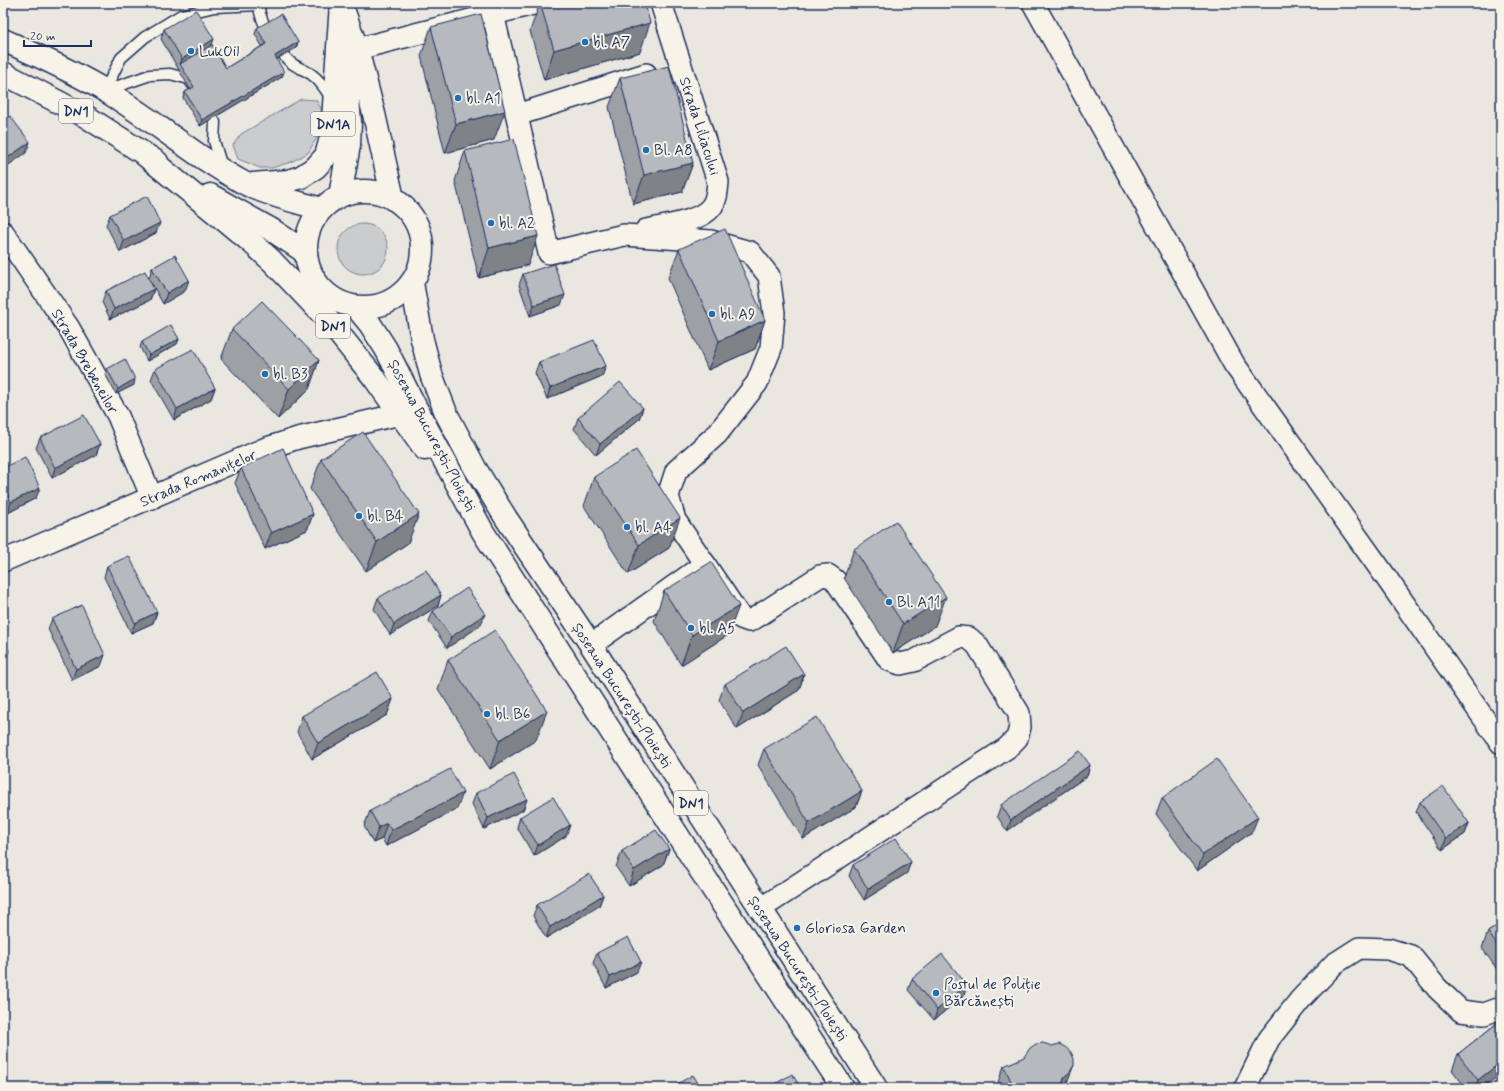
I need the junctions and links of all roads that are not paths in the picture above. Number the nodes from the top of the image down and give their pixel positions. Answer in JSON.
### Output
{"nodes":[{"id":1,"x":341,"y":3,"type":"edge"},
{"id":2,"x":537,"y":3,"type":"edge"},
{"id":3,"x":661,"y":3,"type":"edge"},
{"id":4,"x":1033,"y":3,"type":"edge"},
{"id":5,"x":260,"y":4,"type":"edge"},
{"id":6,"x":493,"y":14,"type":"junction"},
{"id":7,"x":3,"y":40,"type":"edge"},
{"id":8,"x":357,"y":49,"type":"junction"},
{"id":9,"x":680,"y":63,"type":"junction"},
{"id":10,"x":3,"y":73,"type":"edge"},
{"id":11,"x":105,"y":90,"type":"junction"},
{"id":12,"x":334,"y":102,"type":"junction"},
{"id":13,"x":517,"y":115,"type":"junction"},
{"id":14,"x":145,"y":155,"type":"junction"},
{"id":15,"x":224,"y":171,"type":"junction"},
{"id":16,"x":248,"y":185,"type":"junction"},
{"id":17,"x":340,"y":196,"type":"junction"},
{"id":18,"x":393,"y":199,"type":"junction"},
{"id":19,"x":322,"y":209,"type":"junction"},
{"id":20,"x":3,"y":232,"type":"edge"},
{"id":21,"x":624,"y":235,"type":"junction"},
{"id":22,"x":305,"y":252,"type":"junction"},
{"id":23,"x":412,"y":283,"type":"junction"},
{"id":24,"x":356,"y":307,"type":"junction"},
{"id":25,"x":400,"y":414,"type":"junction"},
{"id":26,"x":152,"y":498,"type":"junction"},
{"id":27,"x":483,"y":532,"type":"junction"},
{"id":28,"x":3,"y":561,"type":"edge"},
{"id":29,"x":705,"y":564,"type":"junction"},
{"id":30,"x":590,"y":644,"type":"junction"},
{"id":31,"x":1501,"y":744,"type":"edge"},
{"id":32,"x":760,"y":909,"type":"junction"},
{"id":33,"x":1501,"y":1008,"type":"edge"},
{"id":34,"x":843,"y":1088,"type":"edge"},
{"id":35,"x":876,"y":1088,"type":"edge"},
{"id":36,"x":1245,"y":1088,"type":"edge"}],
"edges":[{"from":1,"to":8,"type":"main road","number":"DN1A"},
{"from":1,"to":12,"type":"main road","number":"DN1A"},
{"from":1,"to":17,"type":"main road","number":"DN1A"},
{"from":2,"to":6,"type":"street"},
{"from":3,"to":9,"type":"street","name":"Strada Liliacului"},
{"from":4,"to":31,"type":"street"},
{"from":5,"to":11,"type":"lane"},
{"from":5,"to":12,"type":"lane"},
{"from":6,"to":8,"type":"street"},
{"from":6,"to":13,"type":"street"},
{"from":7,"to":11,"type":"main road","number":"DN1"},
{"from":8,"to":18,"type":"main road","number":"DN1A"},
{"from":9,"to":13,"type":"street"},
{"from":9,"to":21,"type":"street","name":"Strada Liliacului"},
{"from":10,"to":14,"type":"main road","number":"DN1"},
{"from":11,"to":15,"type":"main road","number":"DN1"},
{"from":11,"to":15,"type":"lane"},
{"from":12,"to":16,"type":"main road","number":"DN1A"},
{"from":13,"to":21,"type":"street","name":"Strada Liliacului"},
{"from":14,"to":22,"type":"main road","number":"DN1"},
{"from":14,"to":25,"type":"main road","number":"DN1"},
{"from":15,"to":16,"type":"main road","number":"DN1"},
{"from":16,"to":19,"type":"main road","number":"DN1"},
{"from":17,"to":18,"type":"main road","number":"DN1"},
{"from":17,"to":19,"type":"main road","number":"DN1"},
{"from":18,"to":23,"type":"main road","number":"DN1"},
{"from":19,"to":22,"type":"main road","number":"DN1"},
{"from":20,"to":26,"type":"street","name":"Strada Brebeneilor"},
{"from":21,"to":29,"type":"street"},
{"from":22,"to":24,"type":"main road","number":"DN1"},
{"from":23,"to":24,"type":"main road","number":"DN1"},
{"from":23,"to":30,"type":"main road","name":"Șoseaua București-Ploiești","number":"DN1"},
{"from":24,"to":27,"type":"main road","name":"Șoseaua București-Ploiești","number":"DN1"},
{"from":25,"to":26,"type":"street","name":"Strada Romanițelor"},
{"from":25,"to":27,"type":"main road","number":"DN1"},
{"from":26,"to":28,"type":"street","name":"Strada Romanițelor"},
{"from":27,"to":34,"type":"main road","name":"Șoseaua București-Ploiești","number":"DN1"},
{"from":29,"to":30,"type":"street"},
{"from":29,"to":32,"type":"street"},
{"from":30,"to":32,"type":"main road","name":"Șoseaua București-Ploiești","number":"DN1"},
{"from":32,"to":35,"type":"main road","name":"Șoseaua București-Ploiești","number":"DN1"},
{"from":33,"to":36,"type":"street"}]}
